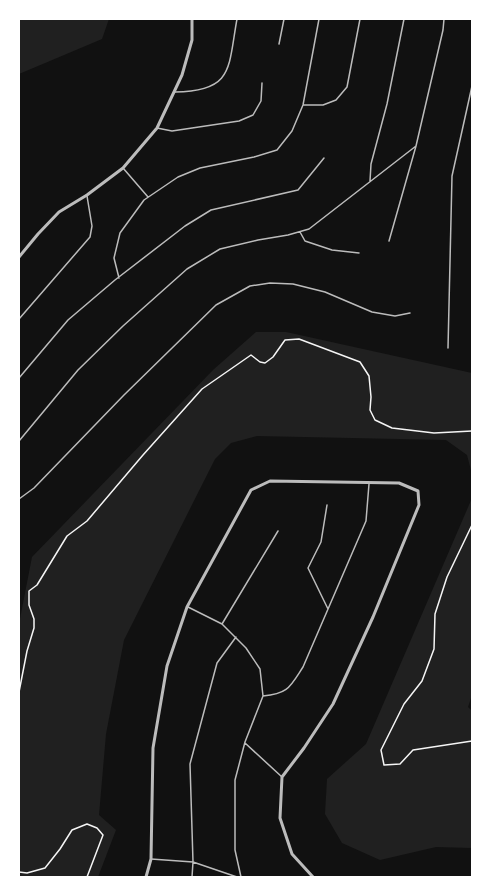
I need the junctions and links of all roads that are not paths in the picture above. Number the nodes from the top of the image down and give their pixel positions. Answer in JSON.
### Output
{"nodes":[{"id":1,"x":192,"y":19,"type":"edge"},
{"id":2,"x":237,"y":19,"type":"edge"},
{"id":3,"x":284,"y":19,"type":"edge"},
{"id":4,"x":319,"y":19,"type":"edge"},
{"id":5,"x":360,"y":19,"type":"edge"},
{"id":6,"x":404,"y":19,"type":"edge"},
{"id":7,"x":444,"y":19,"type":"edge"},
{"id":8,"x":279,"y":44,"type":"dead end"},
{"id":9,"x":262,"y":83,"type":"dead end"},
{"id":10,"x":472,"y":86,"type":"edge"},
{"id":11,"x":175,"y":92,"type":"junction"},
{"id":12,"x":303,"y":105,"type":"junction"},
{"id":13,"x":158,"y":128,"type":"junction"},
{"id":14,"x":416,"y":146,"type":"junction"},
{"id":15,"x":324,"y":158,"type":"dead end"},
{"id":16,"x":123,"y":168,"type":"junction"},
{"id":17,"x":370,"y":181,"type":"junction"},
{"id":18,"x":87,"y":195,"type":"junction"},
{"id":19,"x":148,"y":197,"type":"junction"},
{"id":20,"x":300,"y":232,"type":"junction"},
{"id":21,"x":389,"y":241,"type":"dead end"},
{"id":22,"x":359,"y":253,"type":"dead end"},
{"id":23,"x":19,"y":257,"type":"edge"},
{"id":24,"x":119,"y":278,"type":"junction"},
{"id":25,"x":410,"y":313,"type":"dead end"},
{"id":26,"x":19,"y":319,"type":"edge"},
{"id":27,"x":448,"y":348,"type":"dead end"},
{"id":28,"x":19,"y":378,"type":"edge"},
{"id":29,"x":19,"y":441,"type":"edge"},
{"id":30,"x":369,"y":483,"type":"junction"},
{"id":31,"x":19,"y":499,"type":"edge"},
{"id":32,"x":327,"y":505,"type":"dead end"},
{"id":33,"x":278,"y":531,"type":"dead end"},
{"id":34,"x":187,"y":607,"type":"junction"},
{"id":35,"x":328,"y":609,"type":"junction"},
{"id":36,"x":222,"y":624,"type":"junction"},
{"id":37,"x":236,"y":637,"type":"junction"},
{"id":38,"x":263,"y":696,"type":"junction"},
{"id":39,"x":245,"y":742,"type":"junction"},
{"id":40,"x":282,"y":777,"type":"junction"},
{"id":41,"x":150,"y":859,"type":"junction"},
{"id":42,"x":193,"y":862,"type":"junction"},
{"id":43,"x":146,"y":877,"type":"edge"},
{"id":44,"x":192,"y":877,"type":"edge"},
{"id":45,"x":237,"y":877,"type":"edge"},
{"id":46,"x":241,"y":877,"type":"edge"},
{"id":47,"x":313,"y":877,"type":"edge"}],
"edges":[{"from":1,"to":11,"type":"street"},
{"from":2,"to":11,"type":"lane"},
{"from":3,"to":8,"type":"lane"},
{"from":4,"to":12,"type":"lane"},
{"from":5,"to":12,"type":"lane"},
{"from":6,"to":17,"type":"lane"},
{"from":7,"to":14,"type":"lane"},
{"from":9,"to":13,"type":"lane"},
{"from":10,"to":27,"type":"lane"},
{"from":11,"to":13,"type":"street"},
{"from":12,"to":19,"type":"lane"},
{"from":13,"to":16,"type":"street"},
{"from":14,"to":17,"type":"lane"},
{"from":14,"to":21,"type":"lane"},
{"from":15,"to":24,"type":"lane"},
{"from":16,"to":18,"type":"street"},
{"from":16,"to":19,"type":"lane"},
{"from":17,"to":20,"type":"lane"},
{"from":18,"to":23,"type":"street"},
{"from":18,"to":26,"type":"lane"},
{"from":19,"to":24,"type":"lane"},
{"from":20,"to":22,"type":"lane"},
{"from":20,"to":29,"type":"lane"},
{"from":24,"to":28,"type":"lane"},
{"from":25,"to":31,"type":"lane"},
{"from":30,"to":34,"type":"street"},
{"from":30,"to":35,"type":"lane"},
{"from":30,"to":40,"type":"street"},
{"from":32,"to":35,"type":"lane"},
{"from":33,"to":36,"type":"lane"},
{"from":34,"to":36,"type":"lane"},
{"from":34,"to":41,"type":"street"},
{"from":35,"to":38,"type":"lane"},
{"from":36,"to":37,"type":"lane"},
{"from":37,"to":38,"type":"lane"},
{"from":37,"to":42,"type":"lane"},
{"from":38,"to":39,"type":"lane"},
{"from":39,"to":40,"type":"lane"},
{"from":39,"to":46,"type":"lane"},
{"from":40,"to":47,"type":"street"},
{"from":41,"to":42,"type":"lane"},
{"from":41,"to":43,"type":"street"},
{"from":42,"to":44,"type":"lane"},
{"from":42,"to":45,"type":"lane"}]}
